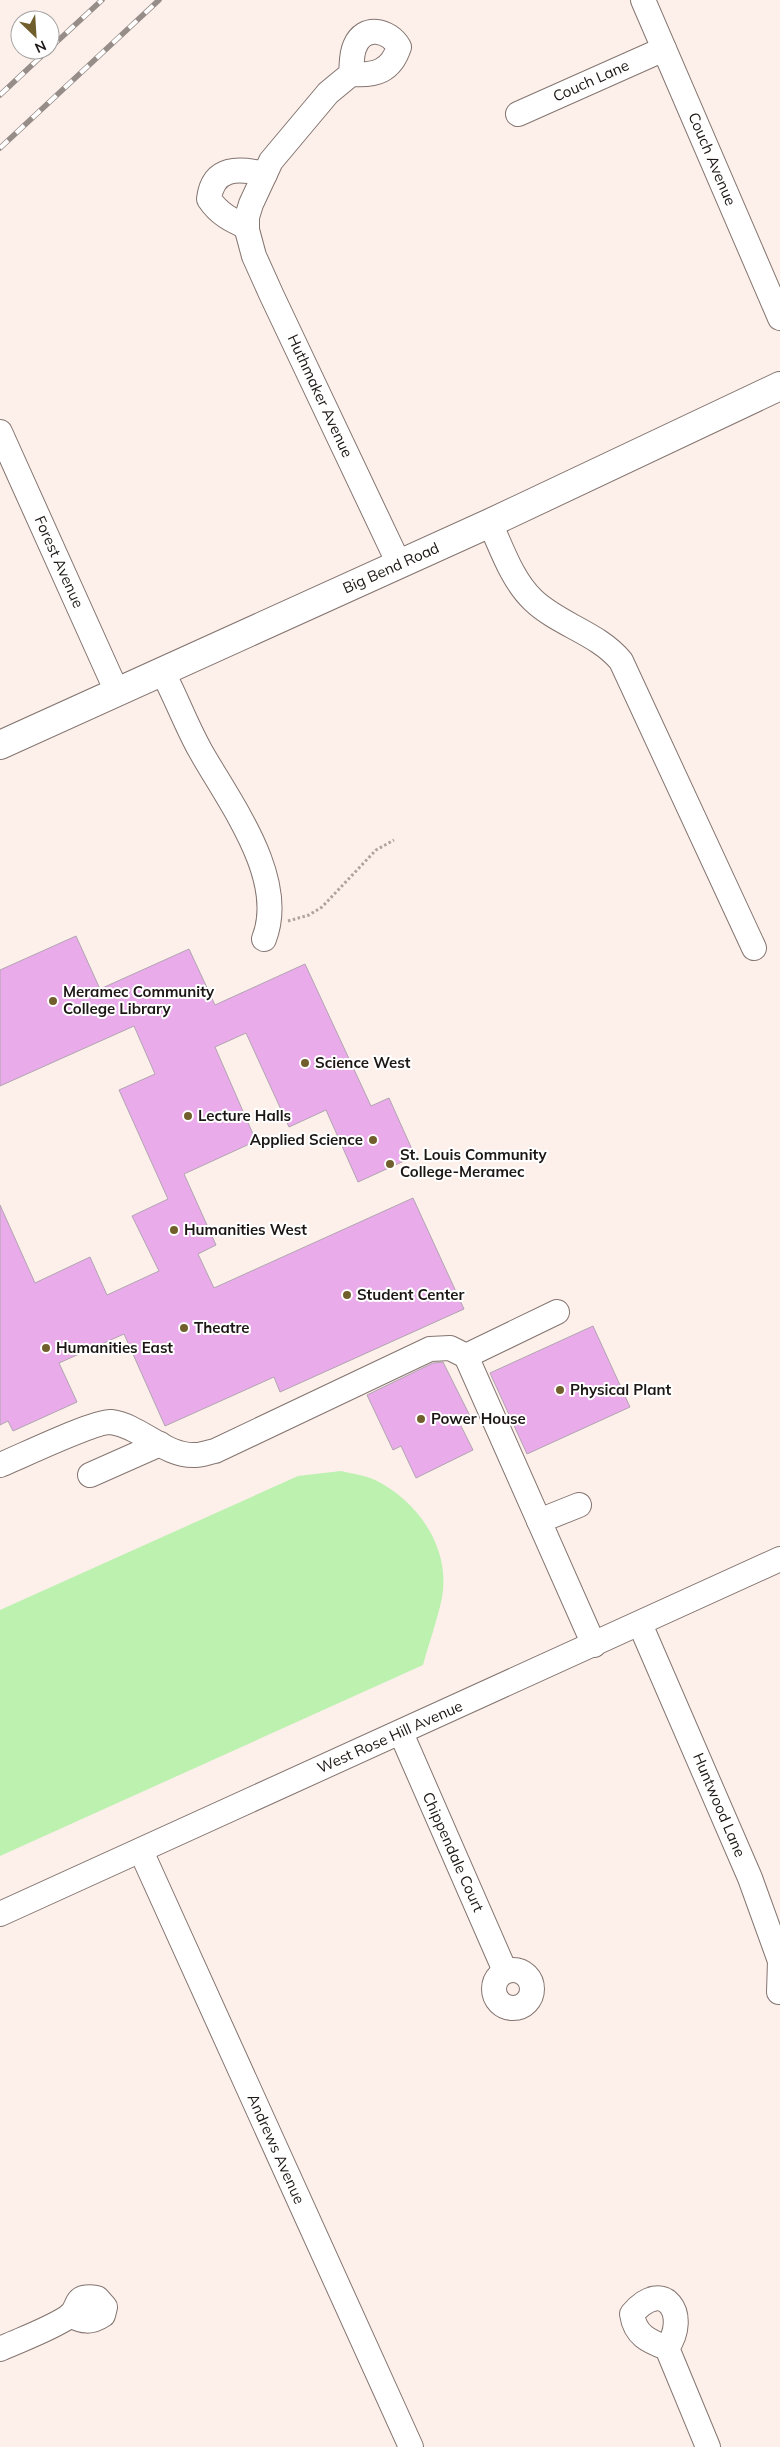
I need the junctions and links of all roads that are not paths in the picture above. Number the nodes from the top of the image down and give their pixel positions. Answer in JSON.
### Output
{"nodes":[{"id":1,"x":643,"y":0,"type":"edge"},
{"id":2,"x":664,"y":49,"type":"junction"},
{"id":3,"x":351,"y":74,"type":"dead end"},
{"id":4,"x":518,"y":114,"type":"dead end"},
{"id":5,"x":265,"y":174,"type":"junction"},
{"id":6,"x":247,"y":227,"type":"junction"},
{"id":7,"x":780,"y":318,"type":"edge"},
{"id":8,"x":780,"y":386,"type":"edge"},
{"id":9,"x":0,"y":432,"type":"edge"},
{"id":10,"x":490,"y":523,"type":"junction"},
{"id":11,"x":399,"y":564,"type":"junction"},
{"id":12,"x":162,"y":671,"type":"junction"},
{"id":13,"x":117,"y":692,"type":"junction"},
{"id":14,"x":0,"y":745,"type":"edge"},
{"id":15,"x":267,"y":931,"type":"road end"},
{"id":16,"x":754,"y":948,"type":"dead end"},
{"id":17,"x":558,"y":1312,"type":"dead end"},
{"id":18,"x":466,"y":1356,"type":"junction"},
{"id":19,"x":160,"y":1444,"type":"junction"},
{"id":20,"x":0,"y":1465,"type":"edge"},
{"id":21,"x":90,"y":1474,"type":"dead end"},
{"id":22,"x":579,"y":1505,"type":"dead end"},
{"id":23,"x":539,"y":1521,"type":"junction"},
{"id":24,"x":780,"y":1559,"type":"edge"},
{"id":25,"x":640,"y":1624,"type":"junction"},
{"id":26,"x":594,"y":1645,"type":"junction"},
{"id":27,"x":400,"y":1733,"type":"junction"},
{"id":28,"x":141,"y":1851,"type":"junction"},
{"id":29,"x":0,"y":1914,"type":"edge"},
{"id":30,"x":505,"y":1972,"type":"dead end"},
{"id":31,"x":779,"y":1992,"type":"edge"},
{"id":32,"x":70,"y":2316,"type":"dead end"},
{"id":33,"x":667,"y":2348,"type":"dead end"},
{"id":34,"x":0,"y":2349,"type":"edge"},
{"id":35,"x":411,"y":2447,"type":"edge"},
{"id":36,"x":708,"y":2447,"type":"edge"}],
"edges":[{"from":1,"to":2,"type":"street","name":"Couch Avenue"},
{"from":2,"to":4,"type":"street","name":"Couch Lane"},
{"from":2,"to":7,"type":"street","name":"Couch Avenue"},
{"from":3,"to":5,"type":"street","name":"Huthmaker Avenue"},
{"from":5,"to":6,"type":"street","name":"Huthmaker Avenue"},
{"from":5,"to":6,"type":"street"},
{"from":6,"to":11,"type":"street","name":"Huthmaker Avenue"},
{"from":8,"to":10,"type":"main road","name":"Big Bend Road"},
{"from":9,"to":13,"type":"street","name":"Forest Avenue"},
{"from":10,"to":11,"type":"main road","name":"Big Bend Road"},
{"from":10,"to":16,"type":"street"},
{"from":11,"to":12,"type":"main road","name":"Big Bend Road"},
{"from":12,"to":13,"type":"main road","name":"Big Bend Road"},
{"from":12,"to":15,"type":"street"},
{"from":13,"to":14,"type":"main road","name":"Big Bend Road"},
{"from":17,"to":18,"type":"street"},
{"from":18,"to":19,"type":"street"},
{"from":18,"to":23,"type":"street"},
{"from":19,"to":20,"type":"street"},
{"from":19,"to":21,"type":"street"},
{"from":22,"to":23,"type":"street"},
{"from":23,"to":26,"type":"street"},
{"from":24,"to":25,"type":"street","name":"West Rose Hill Avenue"},
{"from":25,"to":26,"type":"street","name":"West Rose Hill Avenue"},
{"from":25,"to":31,"type":"street","name":"Huntwood Lane"},
{"from":26,"to":27,"type":"street","name":"West Rose Hill Avenue"},
{"from":27,"to":28,"type":"street","name":"West Rose Hill Avenue"},
{"from":27,"to":30,"type":"street","name":"Chippendale Court"},
{"from":28,"to":29,"type":"street","name":"West Rose Hill Avenue"},
{"from":28,"to":35,"type":"street","name":"Andrews Avenue"},
{"from":32,"to":34,"type":"street"},
{"from":33,"to":36,"type":"street"}]}
